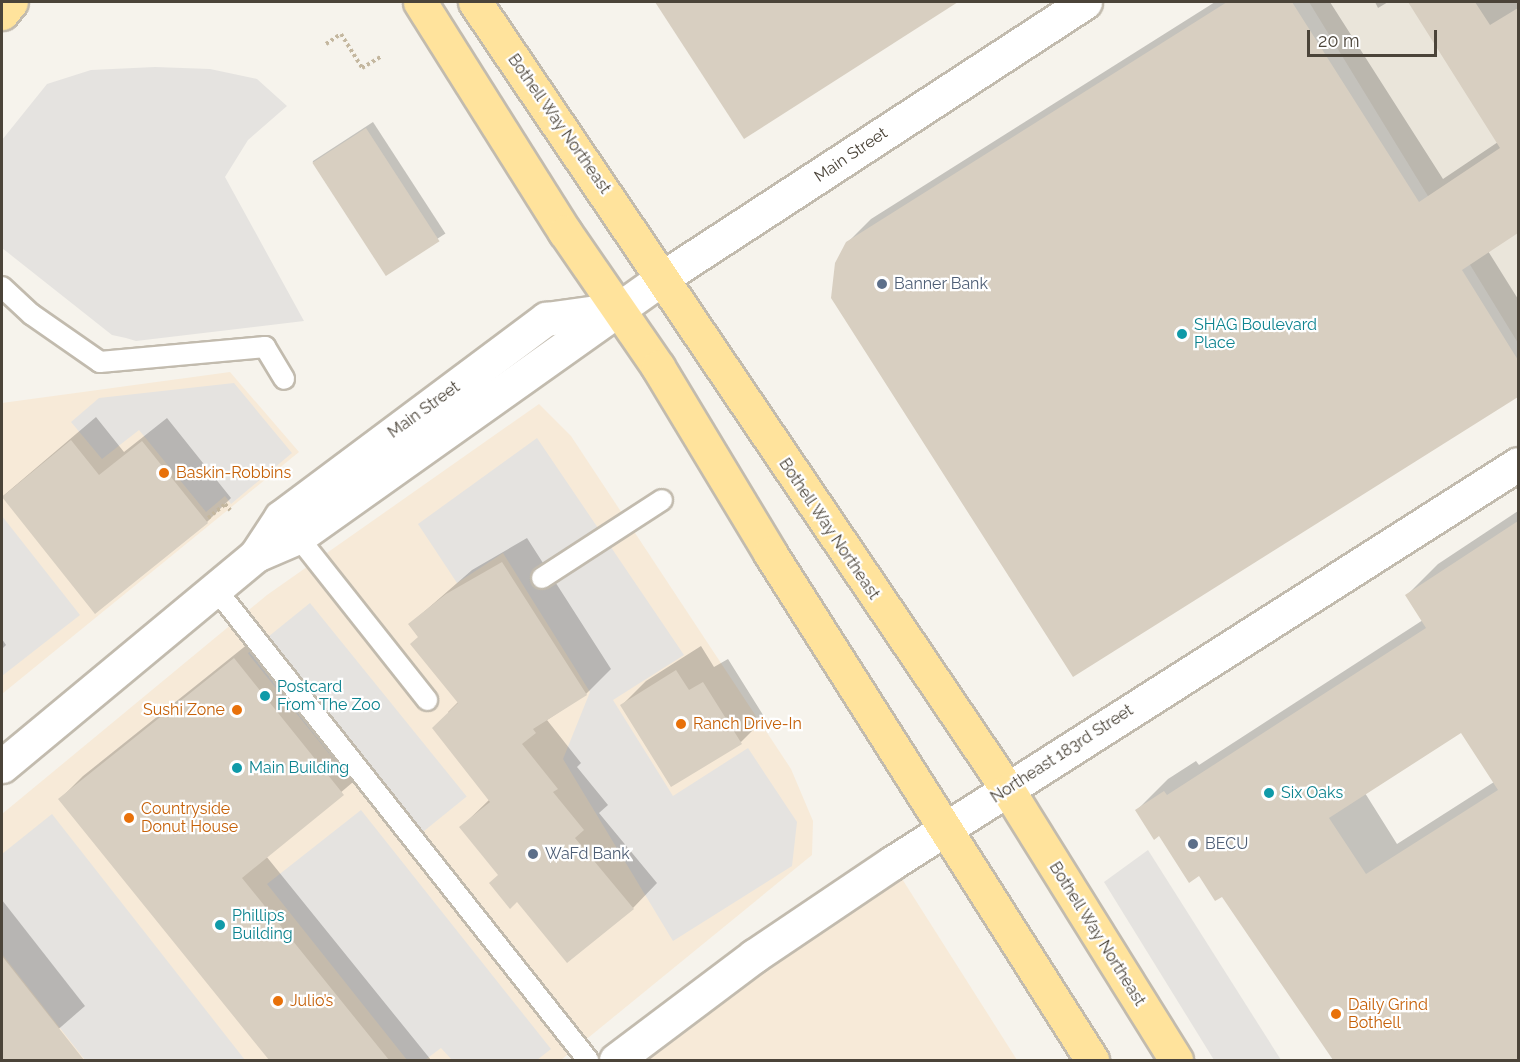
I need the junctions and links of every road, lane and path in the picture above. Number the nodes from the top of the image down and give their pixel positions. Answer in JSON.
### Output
{"nodes":[{"id":1,"x":11,"y":2,"type":"edge"},
{"id":2,"x":420,"y":2,"type":"edge"},
{"id":3,"x":475,"y":2,"type":"edge"},
{"id":4,"x":1085,"y":2,"type":"edge"},
{"id":5,"x":2,"y":13,"type":"edge"},
{"id":6,"x":326,"y":44,"type":"dead end"},
{"id":7,"x":382,"y":56,"type":"dead end"},
{"id":8,"x":662,"y":278,"type":"junction"},
{"id":9,"x":2,"y":287,"type":"edge"},
{"id":10,"x":617,"y":309,"type":"junction"},
{"id":11,"x":284,"y":379,"type":"dead end"},
{"id":12,"x":1518,"y":464,"type":"edge"},
{"id":13,"x":662,"y":501,"type":"dead end"},
{"id":14,"x":230,"y":510,"type":"dead end"},
{"id":15,"x":208,"y":518,"type":"dead end"},
{"id":16,"x":298,"y":537,"type":"junction"},
{"id":17,"x":256,"y":555,"type":"junction"},
{"id":18,"x":542,"y":578,"type":"dead end"},
{"id":19,"x":215,"y":588,"type":"junction"},
{"id":20,"x":427,"y":700,"type":"dead end"},
{"id":21,"x":2,"y":766,"type":"edge"},
{"id":22,"x":1008,"y":790,"type":"junction"},
{"id":23,"x":945,"y":830,"type":"junction"},
{"id":24,"x":588,"y":1060,"type":"edge"},
{"id":25,"x":616,"y":1060,"type":"edge"},
{"id":26,"x":1092,"y":1060,"type":"edge"},
{"id":27,"x":1176,"y":1060,"type":"edge"}],
"edges":[{"from":1,"to":5,"type":"main road"},
{"from":2,"to":10,"type":"main road"},
{"from":3,"to":8,"type":"main road","name":"Bothell Way Northeast"},
{"from":4,"to":8,"type":"street","name":"Main Street"},
{"from":6,"to":7,"type":"path"},
{"from":8,"to":10,"type":"street","name":"Main Street"},
{"from":8,"to":22,"type":"main road","name":"Bothell Way Northeast"},
{"from":9,"to":11,"type":"lane"},
{"from":10,"to":16,"type":"street","name":"Main Street"},
{"from":10,"to":17,"type":"street","name":"Main Street"},
{"from":10,"to":23,"type":"main road"},
{"from":12,"to":22,"type":"street","name":"Northeast 183rd Street"},
{"from":13,"to":18,"type":"lane"},
{"from":14,"to":15,"type":"path"},
{"from":16,"to":17,"type":"street","name":"Main Street"},
{"from":16,"to":20,"type":"lane"},
{"from":17,"to":19,"type":"street","name":"Main Street"},
{"from":19,"to":21,"type":"street","name":"Main Street"},
{"from":19,"to":24,"type":"lane"},
{"from":22,"to":23,"type":"street","name":"Northeast 183rd Street"},
{"from":22,"to":27,"type":"main road","name":"Bothell Way Northeast"},
{"from":23,"to":25,"type":"street","name":"Northeast 183rd Street"},
{"from":23,"to":26,"type":"main road"}]}
